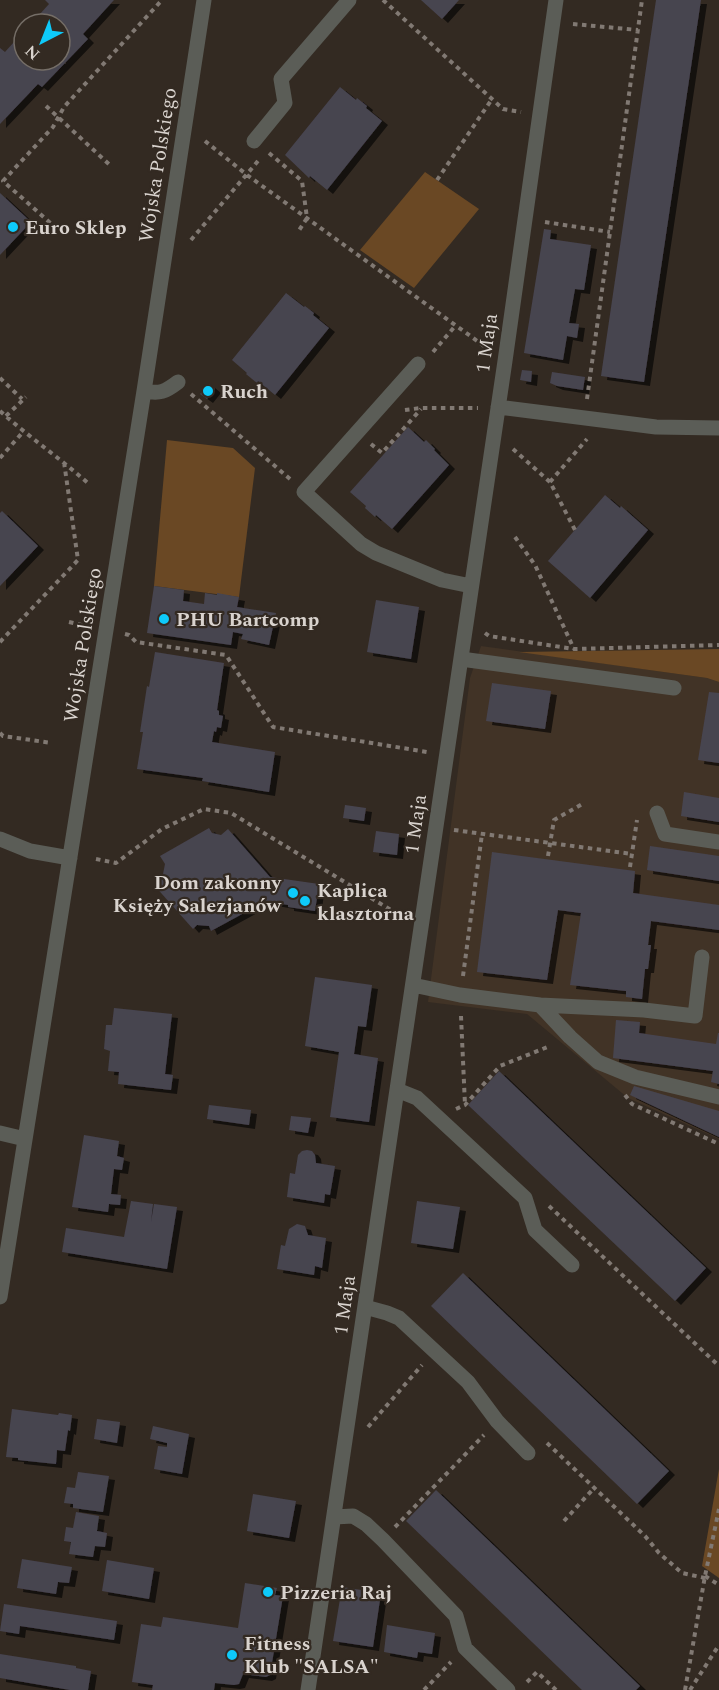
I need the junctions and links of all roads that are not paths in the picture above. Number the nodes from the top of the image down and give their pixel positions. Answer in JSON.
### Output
{"nodes":[{"id":1,"x":204,"y":0,"type":"edge"},
{"id":2,"x":349,"y":0,"type":"edge"},
{"id":3,"x":556,"y":0,"type":"edge"},
{"id":4,"x":260,"y":146,"type":"road end"},
{"id":5,"x":418,"y":364,"type":"road end"},
{"id":6,"x":178,"y":382,"type":"road end"},
{"id":7,"x":144,"y":391,"type":"junction"},
{"id":8,"x":498,"y":407,"type":"junction"},
{"id":9,"x":719,"y":428,"type":"edge"},
{"id":10,"x":471,"y":586,"type":"junction"},
{"id":11,"x":461,"y":659,"type":"junction"},
{"id":12,"x":674,"y":688,"type":"dead end"},
{"id":13,"x":657,"y":813,"type":"dead end"},
{"id":14,"x":0,"y":839,"type":"edge"},
{"id":15,"x":719,"y":842,"type":"edge"},
{"id":16,"x":70,"y":858,"type":"junction"},
{"id":17,"x":702,"y":957,"type":"dead end"},
{"id":18,"x":413,"y":985,"type":"junction"},
{"id":19,"x":540,"y":1005,"type":"junction"},
{"id":20,"x":397,"y":1090,"type":"junction"},
{"id":21,"x":719,"y":1097,"type":"edge"},
{"id":22,"x":0,"y":1133,"type":"edge"},
{"id":23,"x":24,"y":1138,"type":"junction"},
{"id":24,"x":572,"y":1265,"type":"dead end"},
{"id":25,"x":0,"y":1297,"type":"edge"},
{"id":26,"x":365,"y":1307,"type":"junction"},
{"id":27,"x":528,"y":1453,"type":"road end"},
{"id":28,"x":334,"y":1516,"type":"junction"},
{"id":29,"x":308,"y":1690,"type":"edge"},
{"id":30,"x":508,"y":1690,"type":"edge"}],
"edges":[{"from":1,"to":7,"type":"street","name":"Wojska Polskiego"},
{"from":2,"to":4,"type":"street"},
{"from":3,"to":8,"type":"street","name":"1 Maja"},
{"from":5,"to":10,"type":"street"},
{"from":6,"to":7,"type":"street"},
{"from":7,"to":16,"type":"street","name":"Wojska Polskiego"},
{"from":8,"to":9,"type":"street"},
{"from":8,"to":10,"type":"street","name":"1 Maja"},
{"from":10,"to":11,"type":"street","name":"1 Maja"},
{"from":11,"to":12,"type":"street"},
{"from":11,"to":18,"type":"street","name":"1 Maja"},
{"from":13,"to":15,"type":"street"},
{"from":14,"to":16,"type":"street"},
{"from":16,"to":23,"type":"street","name":"Wojska Polskiego"},
{"from":17,"to":19,"type":"street"},
{"from":18,"to":19,"type":"street"},
{"from":18,"to":20,"type":"street","name":"1 Maja"},
{"from":19,"to":21,"type":"street"},
{"from":20,"to":24,"type":"street"},
{"from":20,"to":26,"type":"street","name":"1 Maja"},
{"from":22,"to":23,"type":"street"},
{"from":23,"to":25,"type":"street","name":"Wojska Polskiego"},
{"from":26,"to":27,"type":"street"},
{"from":26,"to":28,"type":"street","name":"1 Maja"},
{"from":28,"to":29,"type":"street","name":"1 Maja"},
{"from":28,"to":30,"type":"street"}]}
